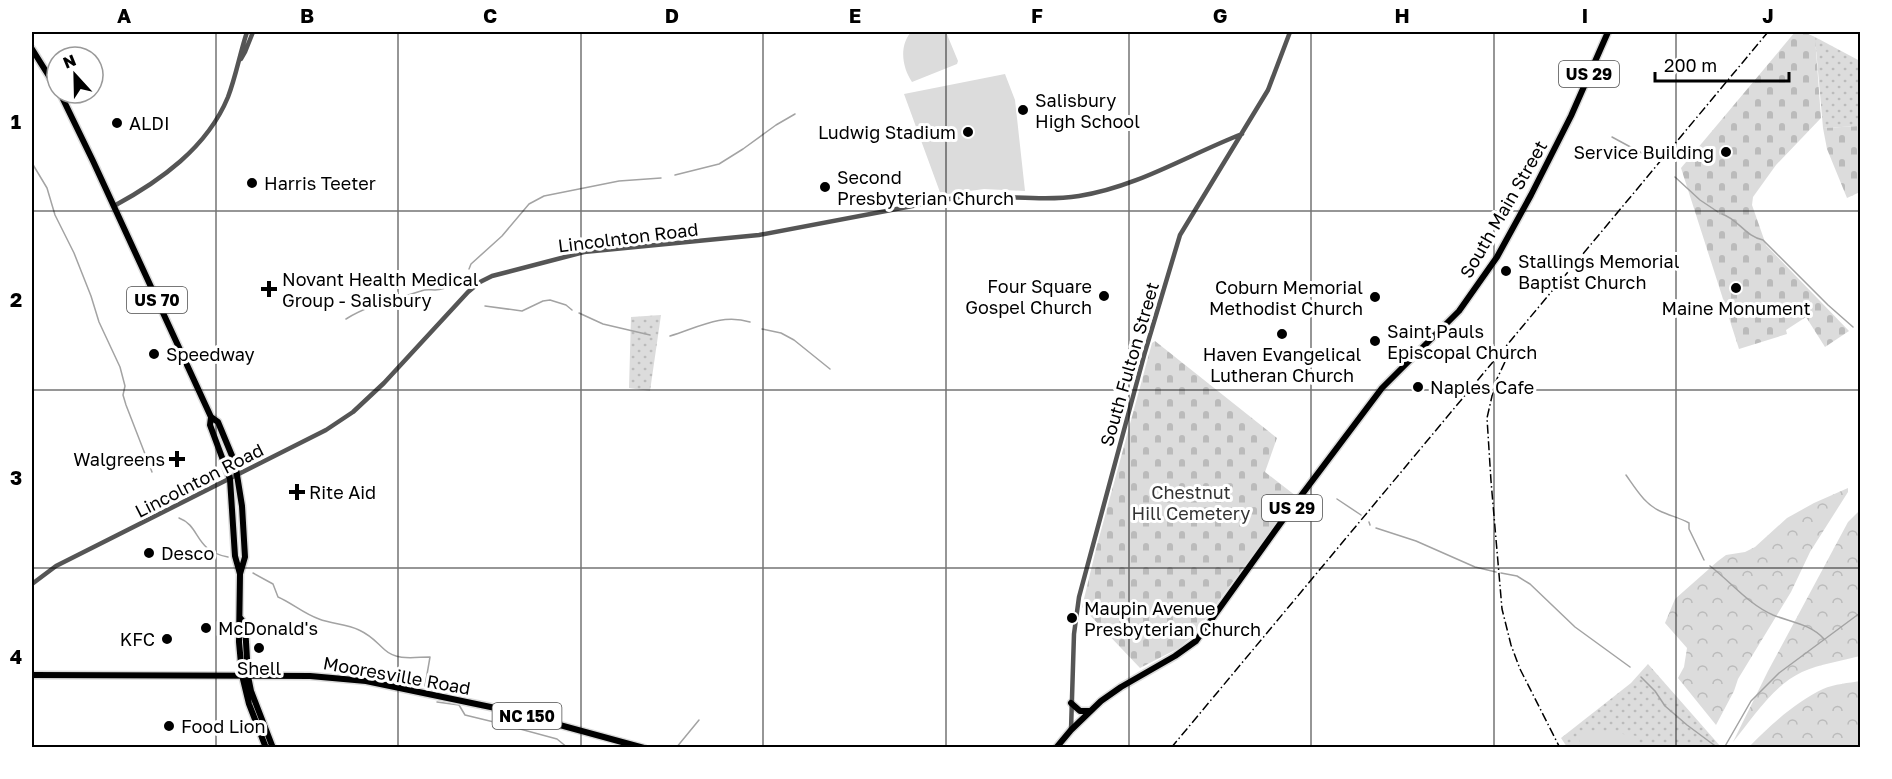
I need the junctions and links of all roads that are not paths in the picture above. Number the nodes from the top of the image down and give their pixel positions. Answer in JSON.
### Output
{"nodes":[{"id":1,"x":247,"y":32,"type":"edge"},
{"id":2,"x":252,"y":32,"type":"edge"},
{"id":3,"x":1290,"y":32,"type":"edge"},
{"id":4,"x":1608,"y":32,"type":"edge"},
{"id":5,"x":32,"y":49,"type":"edge"},
{"id":6,"x":241,"y":59,"type":"junction"},
{"id":7,"x":45,"y":70,"type":"edge"},
{"id":8,"x":66,"y":105,"type":"edge"},
{"id":9,"x":1242,"y":134,"type":"junction"},
{"id":10,"x":114,"y":206,"type":"junction"},
{"id":11,"x":212,"y":417,"type":"junction"},
{"id":12,"x":237,"y":475,"type":"junction"},
{"id":13,"x":230,"y":479,"type":"junction"},
{"id":14,"x":240,"y":574,"type":"junction"},
{"id":15,"x":32,"y":584,"type":"edge"},
{"id":16,"x":32,"y":675,"type":"edge"},
{"id":17,"x":245,"y":676,"type":"junction"},
{"id":18,"x":1071,"y":703,"type":"junction"},
{"id":19,"x":1090,"y":711,"type":"junction"},
{"id":20,"x":1071,"y":730,"type":"junction"},
{"id":21,"x":266,"y":747,"type":"edge"},
{"id":22,"x":273,"y":747,"type":"edge"},
{"id":23,"x":644,"y":747,"type":"edge"},
{"id":24,"x":1056,"y":747,"type":"edge"}],
"edges":[{"from":1,"to":6,"type":"street"},
{"from":2,"to":6,"type":"street"},
{"from":3,"to":9,"type":"street","name":"South Fulton Street"},
{"from":4,"to":19,"type":"main road","name":"South Main Street","number":"US 29"},
{"from":5,"to":7,"type":"main road"},
{"from":6,"to":10,"type":"street"},
{"from":8,"to":10,"type":"main road","number":"US 70"},
{"from":9,"to":12,"type":"street","name":"Lincolnton Road"},
{"from":9,"to":18,"type":"street","name":"South Fulton Street"},
{"from":10,"to":11,"type":"main road","number":"US 70"},
{"from":11,"to":12,"type":"main road","number":"US 70"},
{"from":11,"to":13,"type":"main road","number":"US 70"},
{"from":12,"to":13,"type":"street","name":"Lincolnton Road"},
{"from":12,"to":14,"type":"main road","number":"US 70"},
{"from":13,"to":14,"type":"main road","number":"US 70"},
{"from":13,"to":15,"type":"street","name":"Lincolnton Road"},
{"from":14,"to":17,"type":"main road","number":"US 70"},
{"from":16,"to":17,"type":"main road","name":"Mooresville Road","number":"NC 150"},
{"from":17,"to":21,"type":"main road","number":"US 70"},
{"from":17,"to":22,"type":"main road","number":"US 70"},
{"from":17,"to":23,"type":"main road","name":"Mooresville Road","number":"NC 150"},
{"from":18,"to":19,"type":"main road"},
{"from":18,"to":20,"type":"street","name":"South Fulton Street"},
{"from":19,"to":20,"type":"main road","name":"South Main Street","number":"US 29"},
{"from":20,"to":24,"type":"main road","name":"South Main Street","number":"US 29"}]}
